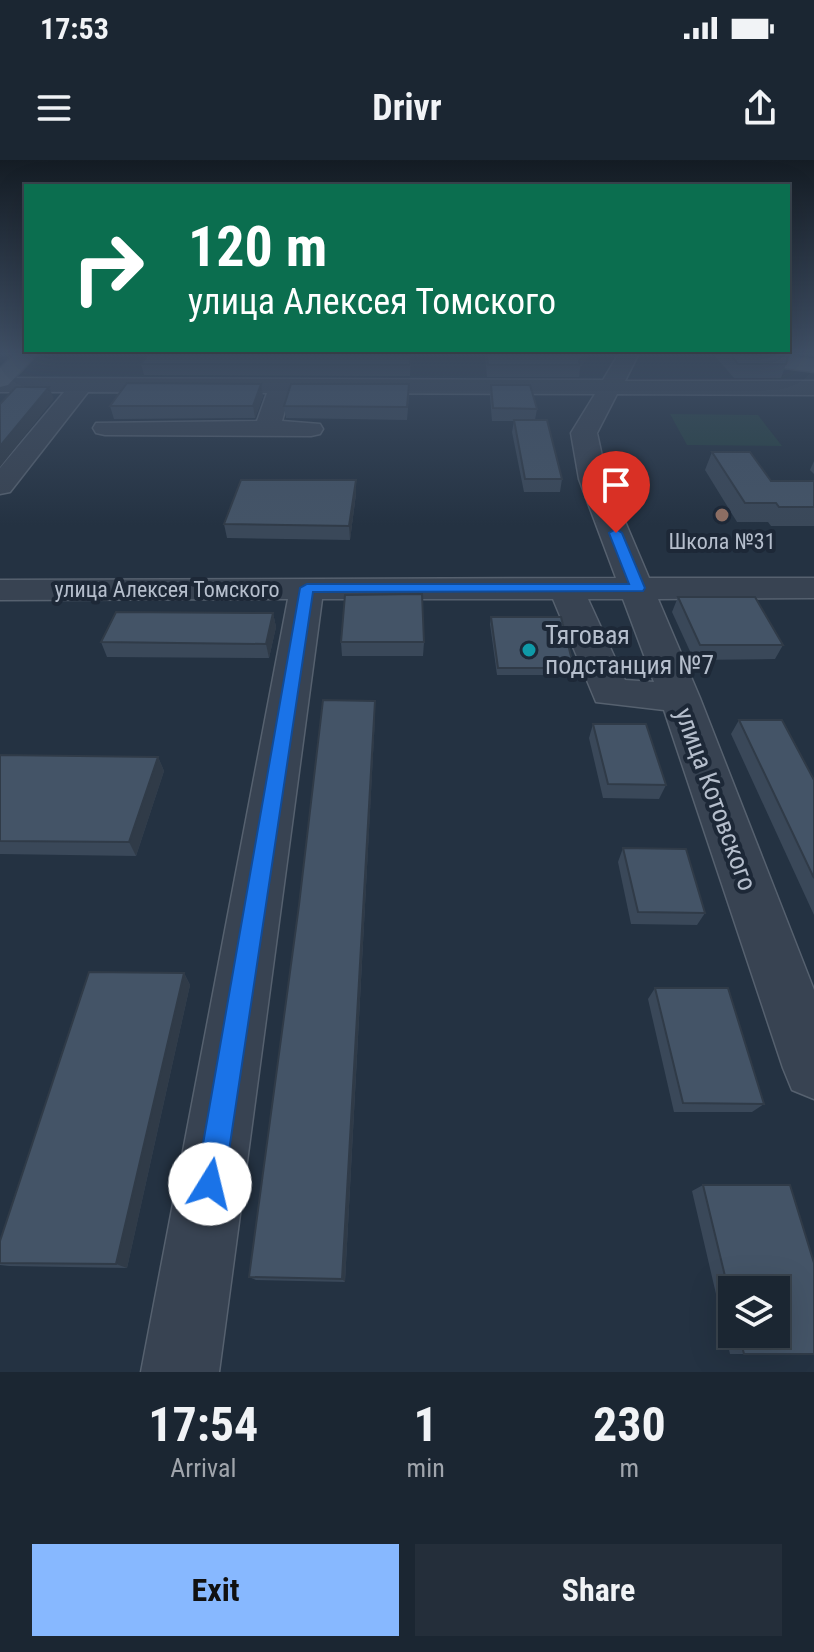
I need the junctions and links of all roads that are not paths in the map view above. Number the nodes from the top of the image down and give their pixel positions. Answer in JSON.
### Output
{"nodes":[{"id":1,"x":60,"y":412,"type":"edge"},
{"id":2,"x":272,"y":412,"type":"edge"},
{"id":3,"x":596,"y":412,"type":"edge"},
{"id":4,"x":105,"y":428,"type":"dead end"},
{"id":5,"x":267,"y":428,"type":"junction"},
{"id":6,"x":311,"y":429,"type":"dead end"},
{"id":7,"x":0,"y":486,"type":"edge"},
{"id":8,"x":565,"y":587,"type":"junction"},
{"id":9,"x":307,"y":588,"type":"junction"},
{"id":10,"x":638,"y":588,"type":"junction"},
{"id":11,"x":805,"y":588,"type":"edge"},
{"id":12,"x":0,"y":590,"type":"edge"},
{"id":13,"x":814,"y":616,"type":"edge"},
{"id":14,"x":680,"y":698,"type":"junction"},
{"id":15,"x":814,"y":1068,"type":"edge"},
{"id":16,"x":180,"y":1372,"type":"edge"}],
"edges":[{"from":1,"to":7,"type":"street"},
{"from":2,"to":5,"type":"street"},
{"from":3,"to":10,"type":"street","name":"улица Котовского"},
{"from":4,"to":5,"type":"street"},
{"from":5,"to":6,"type":"street"},
{"from":8,"to":9,"type":"street","name":"улица Алексея Томского"},
{"from":8,"to":10,"type":"street","name":"улица Алексея Томского"},
{"from":8,"to":14,"type":"street"},
{"from":9,"to":12,"type":"street","name":"улица Алексея Томского"},
{"from":9,"to":16,"type":"street"},
{"from":10,"to":11,"type":"street","name":"улица Алексея Томского"},
{"from":10,"to":14,"type":"street","name":"улица Котовского"},
{"from":11,"to":13,"type":"street"},
{"from":14,"to":15,"type":"street","name":"улица Котовского"}]}
